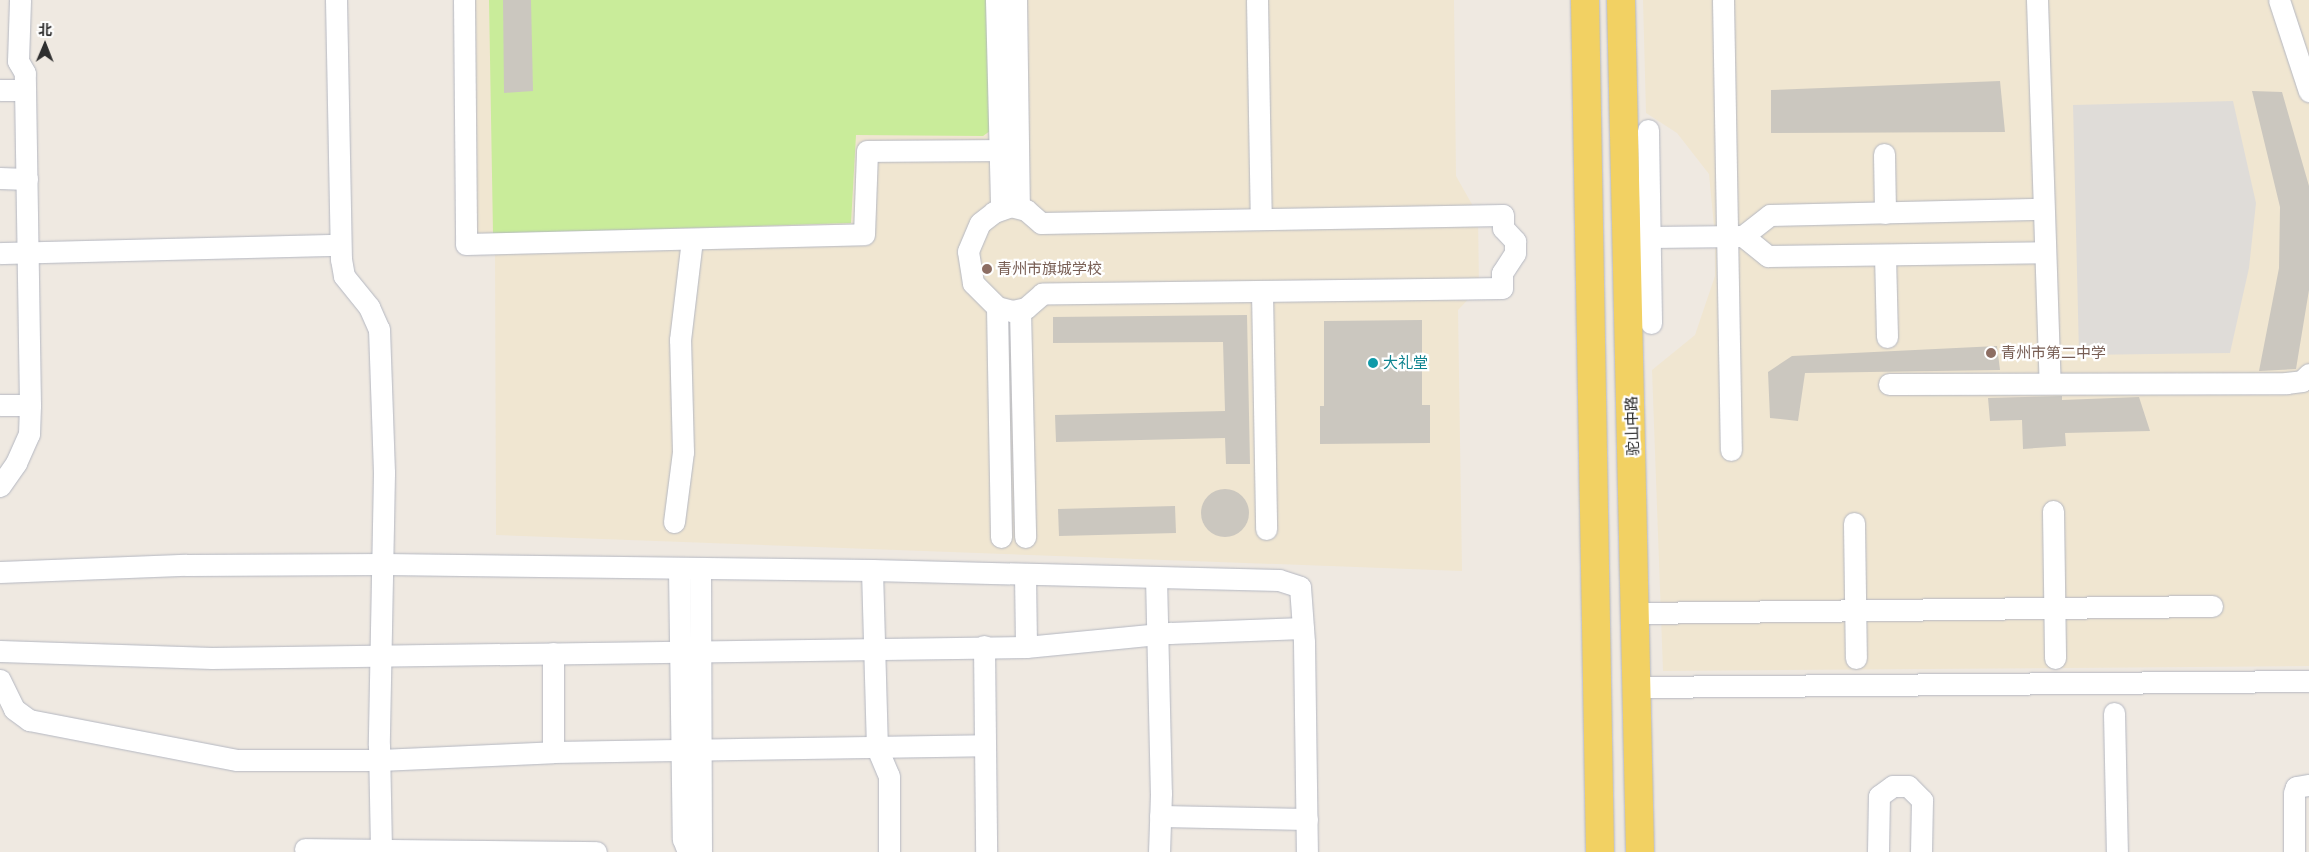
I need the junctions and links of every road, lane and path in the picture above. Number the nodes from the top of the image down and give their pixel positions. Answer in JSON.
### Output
{"nodes":[{"id":1,"x":336,"y":0,"type":"edge"},
{"id":2,"x":464,"y":0,"type":"edge"},
{"id":3,"x":996,"y":0,"type":"edge"},
{"id":4,"x":1016,"y":0,"type":"edge"},
{"id":5,"x":1257,"y":0,"type":"edge"},
{"id":6,"x":1585,"y":0,"type":"edge"},
{"id":7,"x":1621,"y":0,"type":"edge"},
{"id":8,"x":1723,"y":0,"type":"edge"},
{"id":9,"x":2037,"y":0,"type":"edge"},
{"id":10,"x":2279,"y":0,"type":"edge"},
{"id":11,"x":13,"y":10,"type":"edge"},
{"id":12,"x":0,"y":90,"type":"edge"},
{"id":13,"x":25,"y":90,"type":"junction"},
{"id":14,"x":2309,"y":91,"type":"edge"},
{"id":15,"x":1648,"y":130,"type":"dead end"},
{"id":16,"x":999,"y":150,"type":"junction"},
{"id":17,"x":1884,"y":154,"type":"dead end"},
{"id":18,"x":0,"y":178,"type":"edge"},
{"id":19,"x":27,"y":179,"type":"junction"},
{"id":20,"x":1010,"y":208,"type":"junction"},
{"id":21,"x":2044,"y":209,"type":"junction"},
{"id":22,"x":1885,"y":213,"type":"junction"},
{"id":23,"x":1261,"y":219,"type":"junction"},
{"id":24,"x":1650,"y":236,"type":"junction"},
{"id":25,"x":1735,"y":237,"type":"junction"},
{"id":26,"x":692,"y":240,"type":"junction"},
{"id":27,"x":339,"y":245,"type":"junction"},
{"id":28,"x":2045,"y":252,"type":"junction"},
{"id":29,"x":0,"y":253,"type":"edge"},
{"id":30,"x":28,"y":253,"type":"junction"},
{"id":31,"x":1885,"y":255,"type":"junction"},
{"id":32,"x":1262,"y":291,"type":"junction"},
{"id":33,"x":997,"y":307,"type":"junction"},
{"id":34,"x":1020,"y":310,"type":"junction"},
{"id":35,"x":1651,"y":323,"type":"dead end"},
{"id":36,"x":1887,"y":337,"type":"dead end"},
{"id":37,"x":2309,"y":374,"type":"edge"},
{"id":38,"x":2050,"y":383,"type":"junction"},
{"id":39,"x":1889,"y":384,"type":"dead end"},
{"id":40,"x":0,"y":405,"type":"edge"},
{"id":41,"x":30,"y":405,"type":"junction"},
{"id":42,"x":1731,"y":450,"type":"dead end"},
{"id":43,"x":1000,"y":454,"type":"junction"},
{"id":44,"x":1023,"y":455,"type":"junction"},
{"id":45,"x":0,"y":486,"type":"edge"},
{"id":46,"x":2053,"y":512,"type":"dead end"},
{"id":47,"x":674,"y":522,"type":"dead end"},
{"id":48,"x":1854,"y":523,"type":"dead end"},
{"id":49,"x":1266,"y":529,"type":"dead end"},
{"id":50,"x":1001,"y":537,"type":"dead end"},
{"id":51,"x":1025,"y":537,"type":"dead end"},
{"id":52,"x":384,"y":564,"type":"junction"},
{"id":53,"x":690,"y":568,"type":"junction"},
{"id":54,"x":872,"y":570,"type":"junction"},
{"id":55,"x":0,"y":572,"type":"edge"},
{"id":56,"x":1025,"y":574,"type":"junction"},
{"id":57,"x":1156,"y":577,"type":"junction"},
{"id":58,"x":2212,"y":606,"type":"dead end"},
{"id":59,"x":2054,"y":608,"type":"junction"},
{"id":60,"x":1855,"y":610,"type":"junction"},
{"id":61,"x":1636,"y":612,"type":"junction"},
{"id":62,"x":1303,"y":628,"type":"junction"},
{"id":63,"x":1157,"y":636,"type":"junction"},
{"id":64,"x":984,"y":646,"type":"junction"},
{"id":65,"x":1026,"y":647,"type":"junction"},
{"id":66,"x":874,"y":649,"type":"junction"},
{"id":67,"x":0,"y":652,"type":"edge"},
{"id":68,"x":553,"y":653,"type":"junction"},
{"id":69,"x":690,"y":653,"type":"junction"},
{"id":70,"x":382,"y":654,"type":"junction"},
{"id":71,"x":1856,"y":658,"type":"dead end"},
{"id":72,"x":2055,"y":658,"type":"dead end"},
{"id":73,"x":0,"y":680,"type":"edge"},
{"id":74,"x":2309,"y":681,"type":"edge"},
{"id":75,"x":1638,"y":687,"type":"junction"},
{"id":76,"x":2114,"y":713,"type":"dead end"},
{"id":77,"x":985,"y":745,"type":"junction"},
{"id":78,"x":876,"y":748,"type":"junction"},
{"id":79,"x":691,"y":749,"type":"junction"},
{"id":80,"x":553,"y":752,"type":"junction"},
{"id":81,"x":380,"y":760,"type":"junction"},
{"id":82,"x":2309,"y":785,"type":"edge"},
{"id":83,"x":1160,"y":816,"type":"junction"},
{"id":84,"x":1307,"y":818,"type":"junction"},
{"id":85,"x":305,"y":849,"type":"dead end"},
{"id":86,"x":381,"y":852,"type":"edge"},
{"id":87,"x":514,"y":852,"type":"edge"},
{"id":88,"x":596,"y":852,"type":"edge"},
{"id":89,"x":688,"y":852,"type":"edge"},
{"id":90,"x":701,"y":852,"type":"edge"},
{"id":91,"x":889,"y":852,"type":"edge"},
{"id":92,"x":986,"y":852,"type":"edge"},
{"id":93,"x":1159,"y":852,"type":"edge"},
{"id":94,"x":1307,"y":852,"type":"edge"},
{"id":95,"x":1600,"y":852,"type":"edge"},
{"id":96,"x":1640,"y":852,"type":"edge"},
{"id":97,"x":1878,"y":852,"type":"edge"},
{"id":98,"x":1921,"y":852,"type":"edge"},
{"id":99,"x":2117,"y":852,"type":"edge"},
{"id":100,"x":2294,"y":852,"type":"edge"}],
"edges":[{"from":1,"to":27,"type":"street"},
{"from":2,"to":26,"type":"street"},
{"from":3,"to":16,"type":"street"},
{"from":4,"to":20,"type":"street"},
{"from":5,"to":23,"type":"street"},
{"from":6,"to":95,"type":"main road"},
{"from":7,"to":61,"type":"main road","name":"驼山中路"},
{"from":8,"to":25,"type":"street"},
{"from":9,"to":21,"type":"street"},
{"from":10,"to":14,"type":"street"},
{"from":11,"to":13,"type":"street"},
{"from":12,"to":13,"type":"street"},
{"from":13,"to":19,"type":"street"},
{"from":15,"to":24,"type":"street"},
{"from":16,"to":20,"type":"street"},
{"from":16,"to":26,"type":"street"},
{"from":17,"to":22,"type":"street"},
{"from":18,"to":19,"type":"street"},
{"from":19,"to":30,"type":"street"},
{"from":20,"to":23,"type":"street"},
{"from":20,"to":33,"type":"street"},
{"from":21,"to":22,"type":"street"},
{"from":21,"to":28,"type":"street"},
{"from":22,"to":25,"type":"street"},
{"from":23,"to":32,"type":"street"},
{"from":24,"to":25,"type":"street"},
{"from":24,"to":35,"type":"street"},
{"from":25,"to":31,"type":"street"},
{"from":25,"to":42,"type":"street"},
{"from":26,"to":47,"type":"street"},
{"from":27,"to":30,"type":"street"},
{"from":27,"to":52,"type":"street"},
{"from":28,"to":31,"type":"street"},
{"from":28,"to":38,"type":"street"},
{"from":29,"to":30,"type":"street"},
{"from":30,"to":41,"type":"street"},
{"from":31,"to":36,"type":"street"},
{"from":32,"to":34,"type":"street"},
{"from":32,"to":49,"type":"street"},
{"from":33,"to":34,"type":"street"},
{"from":33,"to":43,"type":"street"},
{"from":34,"to":44,"type":"street"},
{"from":37,"to":38,"type":"street"},
{"from":38,"to":39,"type":"street"},
{"from":40,"to":41,"type":"street"},
{"from":41,"to":45,"type":"street"},
{"from":43,"to":44,"type":"street"},
{"from":43,"to":50,"type":"street"},
{"from":44,"to":51,"type":"street"},
{"from":46,"to":59,"type":"street"},
{"from":48,"to":60,"type":"street"},
{"from":52,"to":53,"type":"street"},
{"from":52,"to":55,"type":"street"},
{"from":52,"to":70,"type":"street"},
{"from":53,"to":54,"type":"street"},
{"from":53,"to":69,"type":"street"},
{"from":54,"to":56,"type":"street"},
{"from":54,"to":66,"type":"street"},
{"from":56,"to":57,"type":"street"},
{"from":56,"to":65,"type":"street"},
{"from":57,"to":62,"type":"street"},
{"from":57,"to":63,"type":"street"},
{"from":58,"to":59,"type":"street"},
{"from":59,"to":60,"type":"street"},
{"from":59,"to":72,"type":"street"},
{"from":60,"to":61,"type":"street"},
{"from":60,"to":71,"type":"street"},
{"from":61,"to":75,"type":"main road","name":"驼山中路"},
{"from":62,"to":63,"type":"street"},
{"from":62,"to":84,"type":"street"},
{"from":63,"to":65,"type":"street"},
{"from":63,"to":83,"type":"street"},
{"from":64,"to":65,"type":"street"},
{"from":64,"to":66,"type":"street"},
{"from":64,"to":77,"type":"street"},
{"from":66,"to":69,"type":"street"},
{"from":66,"to":78,"type":"street"},
{"from":67,"to":70,"type":"street"},
{"from":68,"to":69,"type":"street"},
{"from":68,"to":70,"type":"street"},
{"from":68,"to":80,"type":"street"},
{"from":69,"to":79,"type":"street"},
{"from":70,"to":81,"type":"street"},
{"from":73,"to":81,"type":"street"},
{"from":74,"to":75,"type":"street"},
{"from":75,"to":96,"type":"main road","name":"驼山中路"},
{"from":76,"to":99,"type":"street"},
{"from":77,"to":78,"type":"street"},
{"from":77,"to":92,"type":"street"},
{"from":78,"to":79,"type":"street"},
{"from":78,"to":91,"type":"street"},
{"from":79,"to":80,"type":"street"},
{"from":79,"to":89,"type":"street"},
{"from":79,"to":90,"type":"street"},
{"from":80,"to":81,"type":"street"},
{"from":81,"to":86,"type":"street"},
{"from":82,"to":100,"type":"street"},
{"from":83,"to":84,"type":"street"},
{"from":83,"to":93,"type":"street"},
{"from":84,"to":94,"type":"street"},
{"from":85,"to":86,"type":"street"},
{"from":86,"to":87,"type":"street"},
{"from":87,"to":88,"type":"street"},
{"from":97,"to":98,"type":"street"}]}
